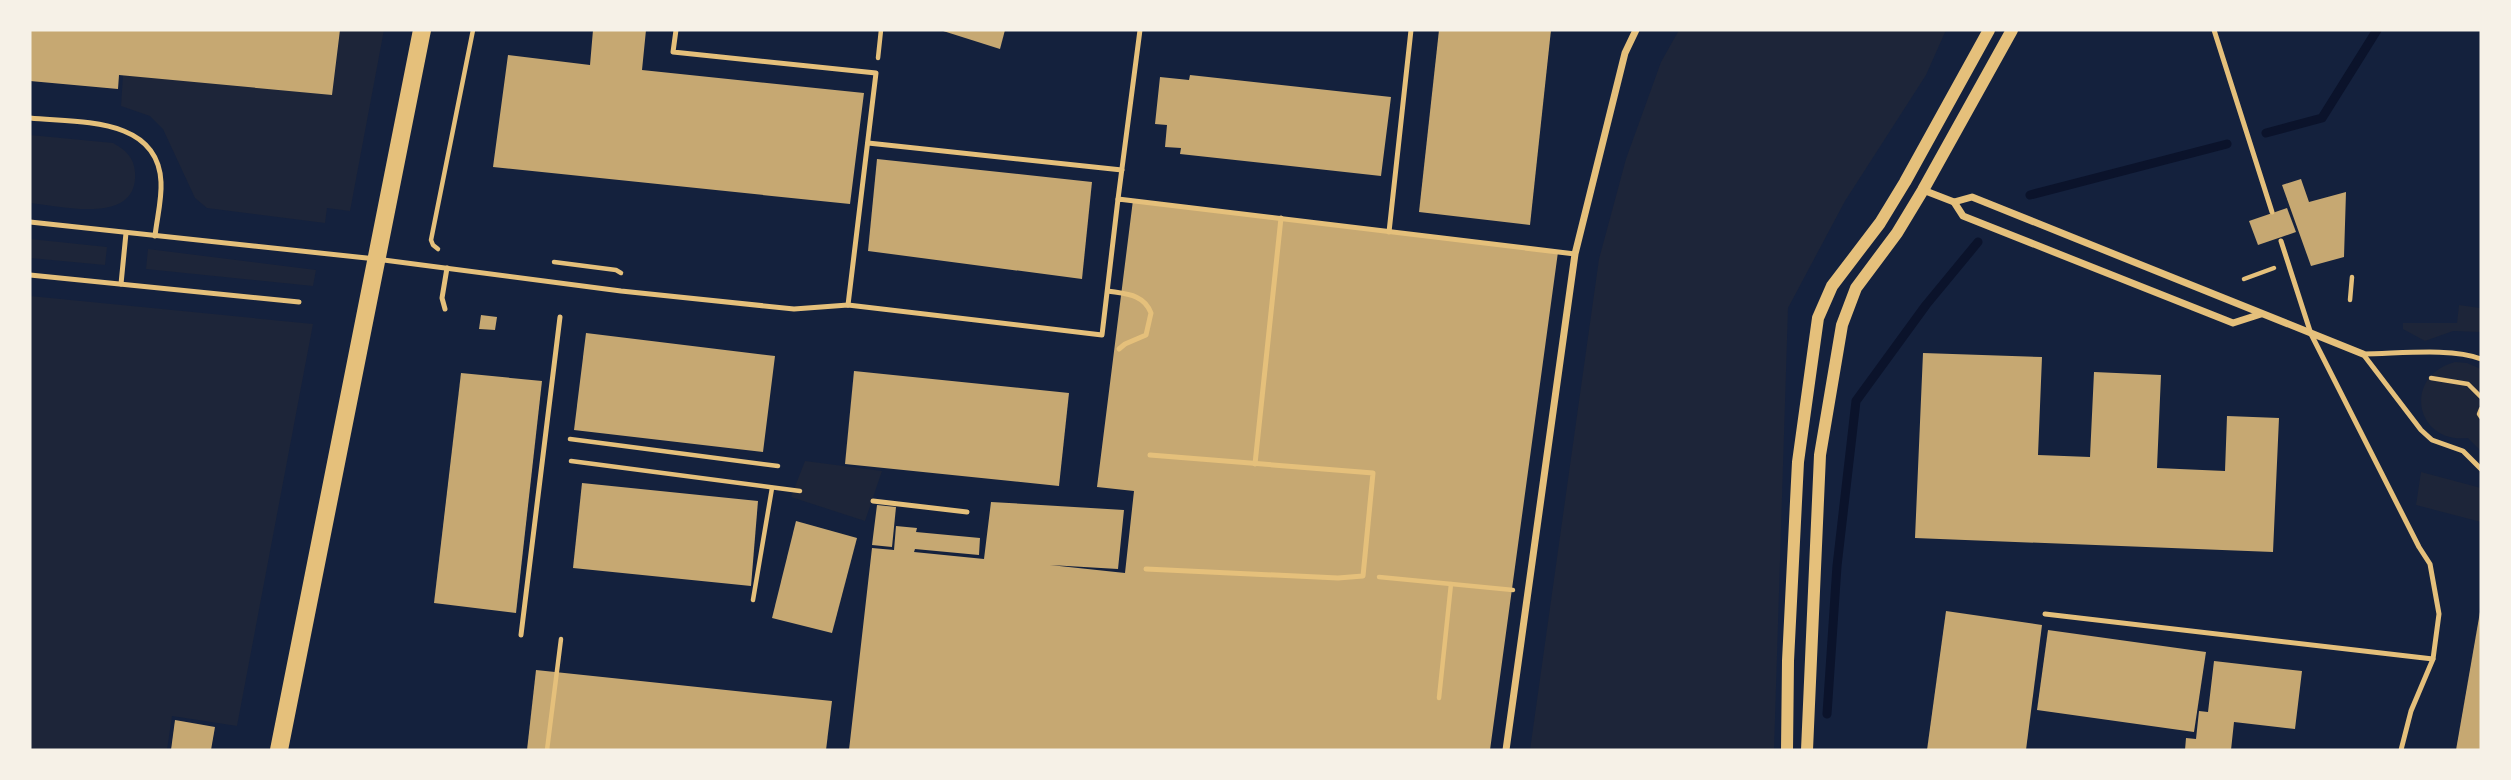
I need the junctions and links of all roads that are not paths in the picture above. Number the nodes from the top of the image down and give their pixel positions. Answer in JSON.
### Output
{"nodes":[{"id":1,"x":422,"y":30,"type":"edge"},
{"id":2,"x":676,"y":30,"type":"edge"},
{"id":3,"x":1140,"y":30,"type":"edge"},
{"id":4,"x":1411,"y":30,"type":"edge"},
{"id":5,"x":1636,"y":30,"type":"edge"},
{"id":6,"x":1989,"y":30,"type":"edge"},
{"id":7,"x":2012,"y":30,"type":"edge"},
{"id":8,"x":2214,"y":30,"type":"edge"},
{"id":9,"x":30,"y":118,"type":"edge"},
{"id":10,"x":868,"y":143,"type":"junction"},
{"id":11,"x":1122,"y":170,"type":"junction"},
{"id":12,"x":1905,"y":183,"type":"junction"},
{"id":13,"x":1923,"y":190,"type":"junction"},
{"id":14,"x":1118,"y":199,"type":"junction"},
{"id":15,"x":1954,"y":202,"type":"junction"},
{"id":16,"x":2272,"y":212,"type":"dead end"},
{"id":17,"x":1281,"y":219,"type":"junction"},
{"id":18,"x":30,"y":222,"type":"edge"},
{"id":19,"x":1388,"y":232,"type":"junction"},
{"id":20,"x":127,"y":233,"type":"junction"},
{"id":21,"x":155,"y":236,"type":"junction"},
{"id":22,"x":2281,"y":241,"type":"dead end"},
{"id":23,"x":1575,"y":254,"type":"junction"},
{"id":24,"x":376,"y":260,"type":"junction"},
{"id":25,"x":447,"y":268,"type":"junction"},
{"id":26,"x":30,"y":275,"type":"edge"},
{"id":27,"x":121,"y":284,"type":"junction"},
{"id":28,"x":1108,"y":291,"type":"junction"},
{"id":29,"x":299,"y":302,"type":"dead end"},
{"id":30,"x":848,"y":304,"type":"junction"},
{"id":31,"x":445,"y":309,"type":"dead end"},
{"id":32,"x":2262,"y":314,"type":"junction"},
{"id":33,"x":560,"y":317,"type":"dead end"},
{"id":34,"x":2311,"y":334,"type":"junction"},
{"id":35,"x":1119,"y":349,"type":"dead end"},
{"id":36,"x":2363,"y":354,"type":"junction"},
{"id":37,"x":2481,"y":359,"type":"edge"},
{"id":38,"x":1150,"y":455,"type":"dead end"},
{"id":39,"x":1255,"y":464,"type":"junction"},
{"id":40,"x":2481,"y":469,"type":"edge"},
{"id":41,"x":873,"y":501,"type":"dead end"},
{"id":42,"x":967,"y":512,"type":"dead end"},
{"id":43,"x":1146,"y":569,"type":"dead end"},
{"id":44,"x":2045,"y":614,"type":"dead end"},
{"id":45,"x":521,"y":635,"type":"dead end"},
{"id":46,"x":2433,"y":659,"type":"junction"},
{"id":47,"x":279,"y":750,"type":"edge"},
{"id":48,"x":1506,"y":750,"type":"edge"},
{"id":49,"x":1787,"y":750,"type":"edge"},
{"id":50,"x":1807,"y":750,"type":"edge"},
{"id":51,"x":2401,"y":750,"type":"edge"}],
"edges":[{"from":1,"to":24,"type":"main road"},
{"from":2,"to":10,"type":"lane"},
{"from":3,"to":11,"type":"lane"},
{"from":4,"to":19,"type":"lane"},
{"from":5,"to":23,"type":"street"},
{"from":6,"to":12,"type":"street"},
{"from":7,"to":13,"type":"street"},
{"from":8,"to":16,"type":"lane"},
{"from":9,"to":21,"type":"lane"},
{"from":10,"to":11,"type":"lane"},
{"from":10,"to":30,"type":"lane"},
{"from":11,"to":14,"type":"lane"},
{"from":12,"to":13,"type":"street"},
{"from":12,"to":49,"type":"street"},
{"from":13,"to":15,"type":"street"},
{"from":13,"to":50,"type":"street"},
{"from":14,"to":17,"type":"lane"},
{"from":14,"to":28,"type":"lane"},
{"from":15,"to":32,"type":"street"},
{"from":15,"to":32,"type":"street"},
{"from":17,"to":19,"type":"lane"},
{"from":17,"to":39,"type":"lane"},
{"from":18,"to":20,"type":"lane"},
{"from":19,"to":23,"type":"lane"},
{"from":20,"to":21,"type":"lane"},
{"from":20,"to":27,"type":"lane"},
{"from":21,"to":24,"type":"lane"},
{"from":22,"to":34,"type":"lane"},
{"from":23,"to":48,"type":"street"},
{"from":24,"to":25,"type":"lane"},
{"from":24,"to":47,"type":"main road"},
{"from":25,"to":30,"type":"lane"},
{"from":25,"to":31,"type":"lane"},
{"from":26,"to":27,"type":"lane"},
{"from":27,"to":29,"type":"lane"},
{"from":28,"to":30,"type":"lane"},
{"from":28,"to":35,"type":"lane"},
{"from":32,"to":34,"type":"street"},
{"from":33,"to":45,"type":"lane"},
{"from":34,"to":36,"type":"street"},
{"from":34,"to":46,"type":"lane"},
{"from":36,"to":37,"type":"lane"},
{"from":36,"to":40,"type":"lane"},
{"from":38,"to":39,"type":"lane"},
{"from":39,"to":43,"type":"lane"},
{"from":41,"to":42,"type":"lane"},
{"from":44,"to":46,"type":"lane"},
{"from":46,"to":51,"type":"lane"}]}
